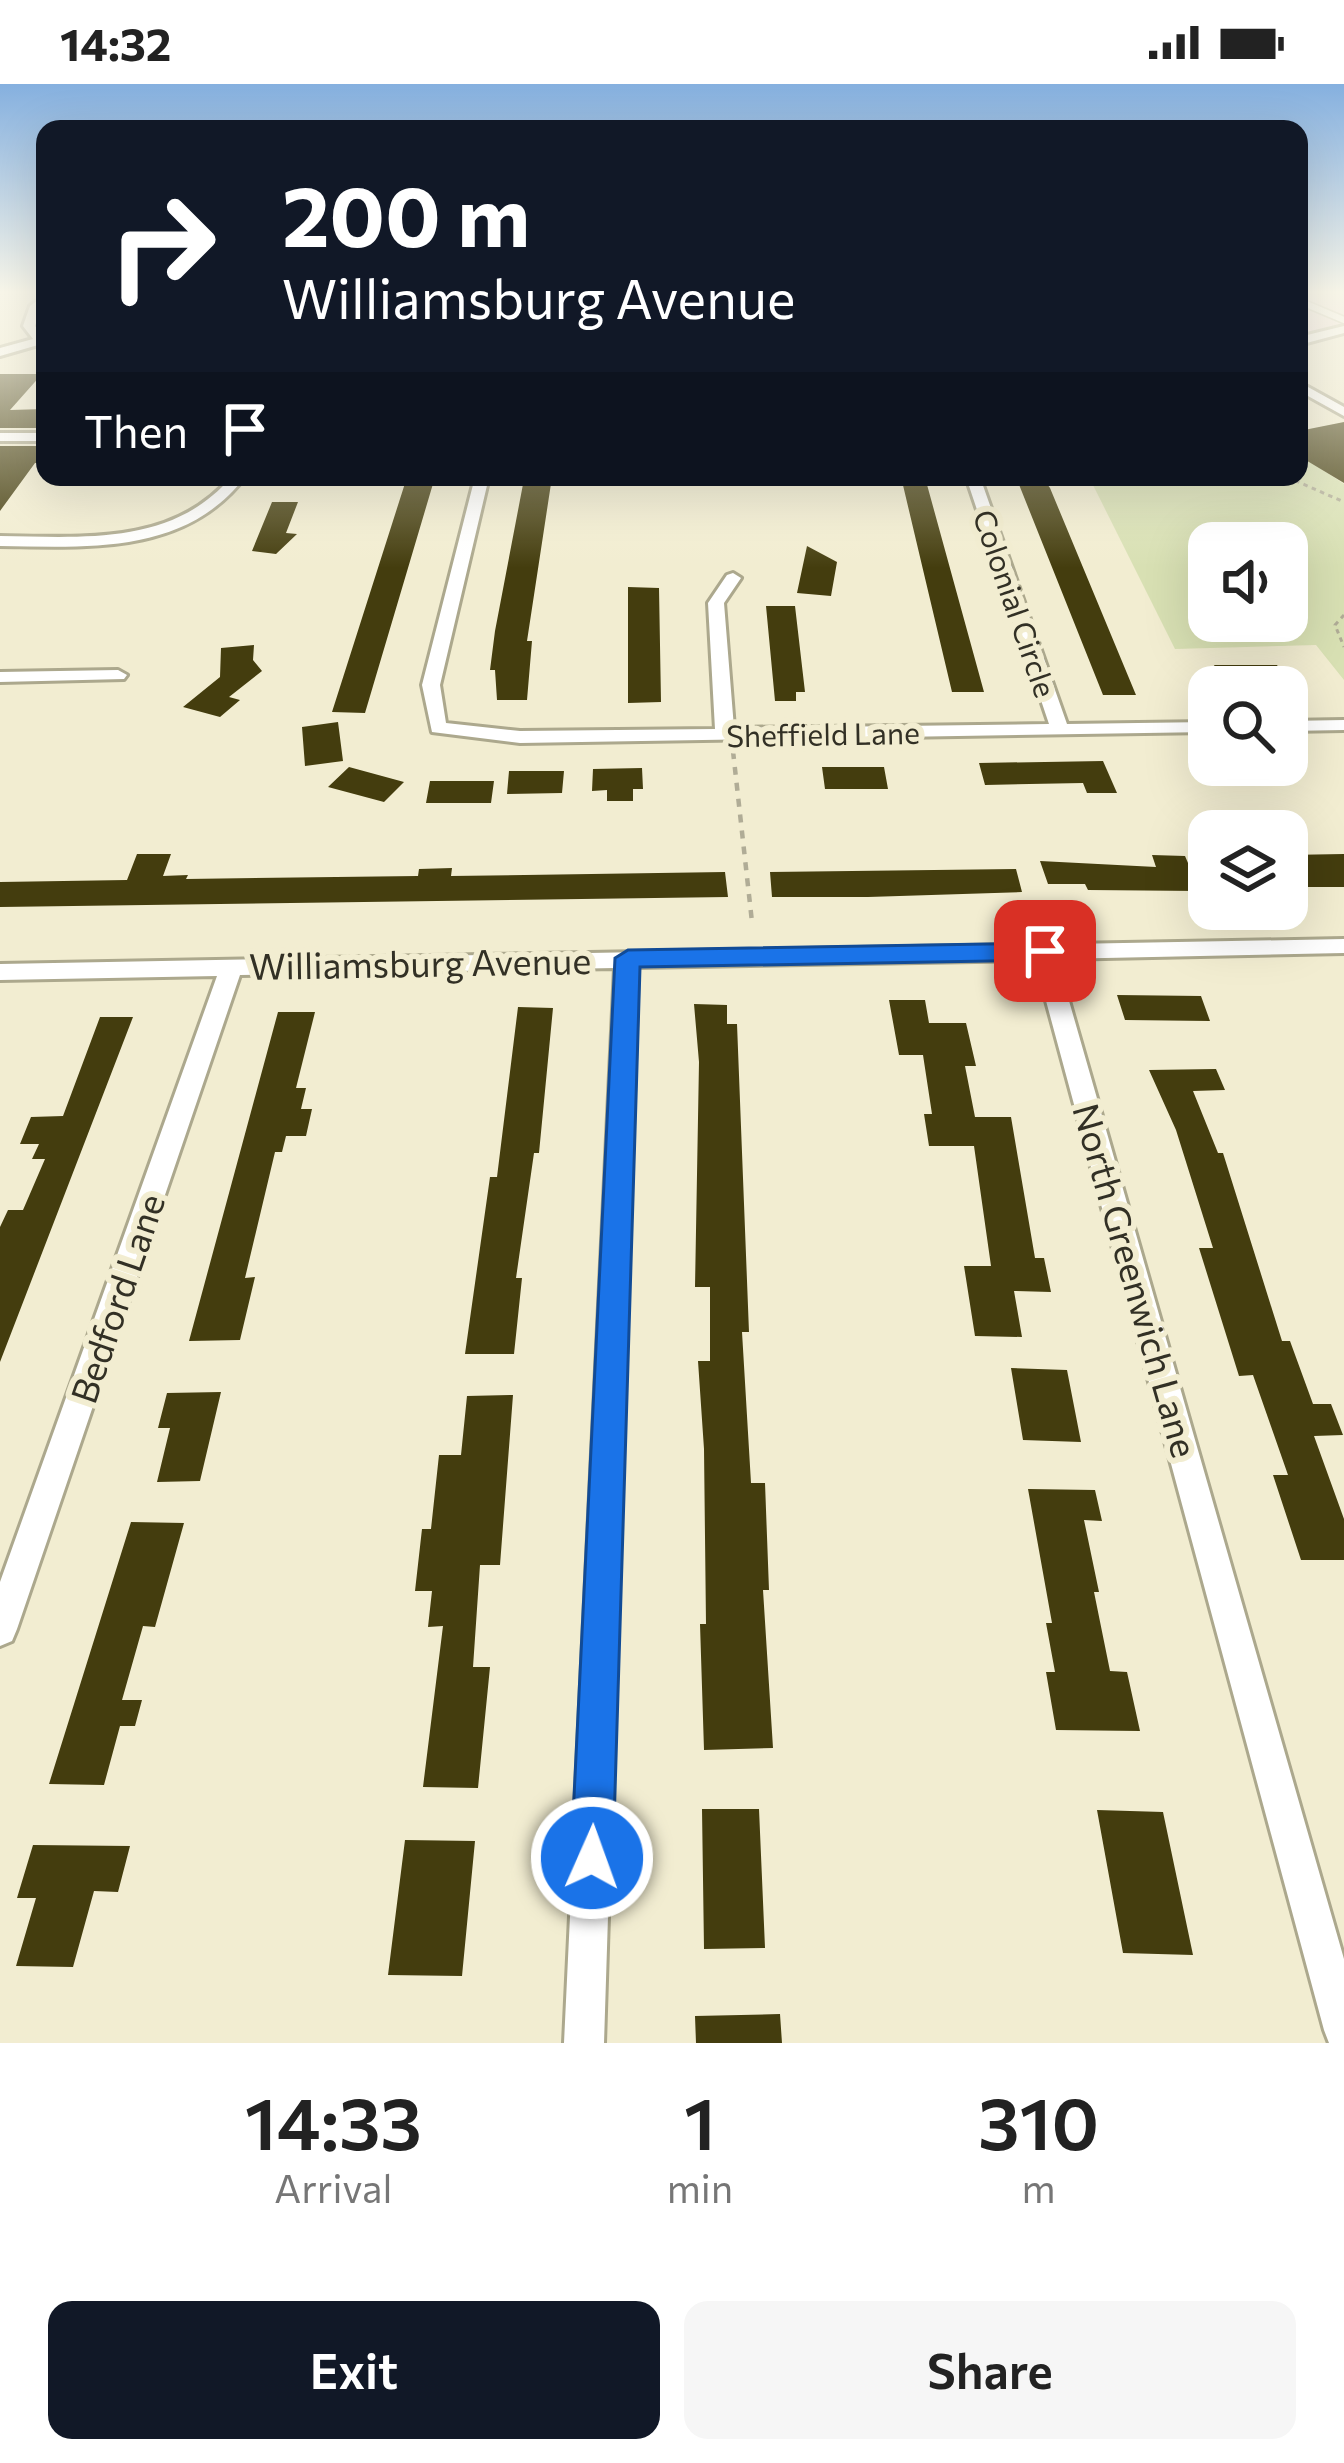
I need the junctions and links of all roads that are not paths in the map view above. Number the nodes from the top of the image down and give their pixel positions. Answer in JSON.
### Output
{"nodes":[{"id":1,"x":1308,"y":391,"type":"edge"},
{"id":2,"x":1344,"y":412,"type":"edge"},
{"id":3,"x":0,"y":437,"type":"edge"},
{"id":4,"x":36,"y":437,"type":"edge"},
{"id":5,"x":230,"y":486,"type":"edge"},
{"id":6,"x":480,"y":486,"type":"edge"},
{"id":7,"x":976,"y":486,"type":"edge"},
{"id":8,"x":182,"y":522,"type":"junction"},
{"id":9,"x":199,"y":532,"type":"dead end"},
{"id":10,"x":0,"y":542,"type":"edge"},
{"id":11,"x":733,"y":578,"type":"dead end"},
{"id":12,"x":118,"y":676,"type":"dead end"},
{"id":13,"x":0,"y":677,"type":"edge"},
{"id":14,"x":1344,"y":725,"type":"edge"},
{"id":15,"x":1308,"y":726,"type":"edge"},
{"id":16,"x":1188,"y":727,"type":"edge"},
{"id":17,"x":1060,"y":729,"type":"junction"},
{"id":18,"x":729,"y":743,"type":"junction"},
{"id":19,"x":1344,"y":946,"type":"edge"},
{"id":20,"x":1045,"y":951,"type":"junction"},
{"id":21,"x":628,"y":958,"type":"junction"},
{"id":22,"x":232,"y":966,"type":"junction"},
{"id":23,"x":0,"y":972,"type":"edge"},
{"id":24,"x":0,"y":1629,"type":"edge"},
{"id":25,"x":1344,"y":2030,"type":"edge"},
{"id":26,"x":584,"y":2043,"type":"edge"}],
"edges":[{"from":1,"to":2,"type":"street"},
{"from":3,"to":4,"type":"street"},
{"from":5,"to":8,"type":"street"},
{"from":6,"to":18,"type":"street","name":"Sheffield Lane"},
{"from":7,"to":17,"type":"street","name":"Colonial Circle"},
{"from":8,"to":9,"type":"street"},
{"from":8,"to":10,"type":"street"},
{"from":11,"to":18,"type":"street"},
{"from":12,"to":13,"type":"street"},
{"from":14,"to":15,"type":"street"},
{"from":16,"to":17,"type":"street","name":"Sheffield Lane"},
{"from":17,"to":18,"type":"street","name":"Sheffield Lane"},
{"from":19,"to":20,"type":"street","name":"Williamsburg Avenue"},
{"from":20,"to":21,"type":"street","name":"Williamsburg Avenue"},
{"from":20,"to":25,"type":"street","name":"North Greenwich Lane"},
{"from":21,"to":22,"type":"street","name":"Williamsburg Avenue"},
{"from":21,"to":26,"type":"street"},
{"from":22,"to":23,"type":"street","name":"Williamsburg Avenue"},
{"from":22,"to":24,"type":"street","name":"Bedford Lane"}]}
